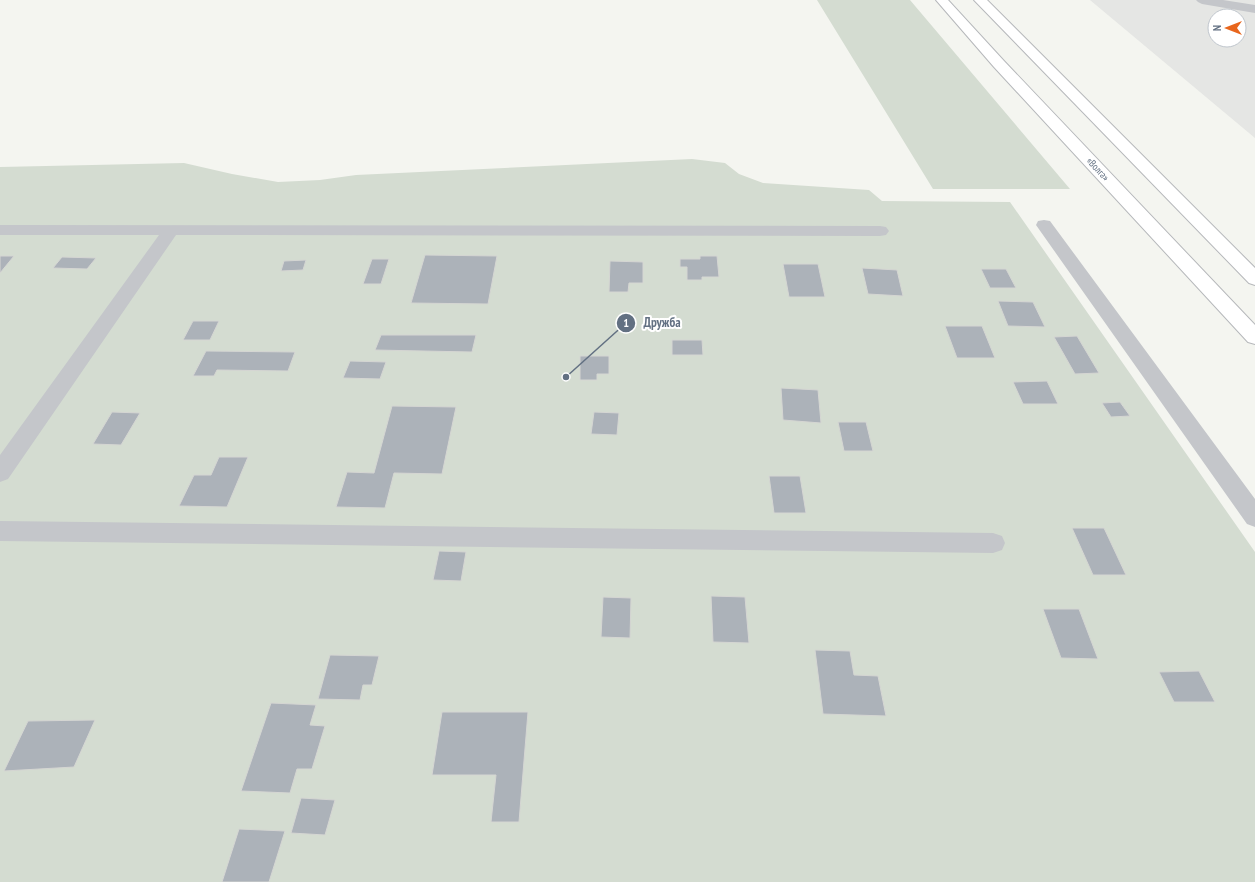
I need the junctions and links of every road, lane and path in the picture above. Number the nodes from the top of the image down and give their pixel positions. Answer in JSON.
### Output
{"nodes":[{"id":1,"x":942,"y":0,"type":"edge"},
{"id":2,"x":980,"y":0,"type":"edge"},
{"id":3,"x":1202,"y":0,"type":"edge"},
{"id":4,"x":1255,"y":9,"type":"edge"},
{"id":5,"x":1044,"y":225,"type":"dead end"},
{"id":6,"x":0,"y":230,"type":"edge"},
{"id":7,"x":171,"y":230,"type":"junction"},
{"id":8,"x":880,"y":231,"type":"dead end"},
{"id":9,"x":1255,"y":279,"type":"edge"},
{"id":10,"x":1255,"y":337,"type":"edge"},
{"id":11,"x":0,"y":474,"type":"edge"},
{"id":12,"x":1255,"y":517,"type":"edge"},
{"id":13,"x":0,"y":531,"type":"edge"},
{"id":14,"x":992,"y":543,"type":"dead end"}],
"edges":[{"from":1,"to":10,"type":"highway","name":"«Волга»"},
{"from":2,"to":9,"type":"highway"},
{"from":3,"to":4,"type":"lane"},
{"from":5,"to":12,"type":"lane"},
{"from":6,"to":7,"type":"lane"},
{"from":7,"to":8,"type":"lane"},
{"from":7,"to":11,"type":"lane"},
{"from":13,"to":14,"type":"lane"}]}
